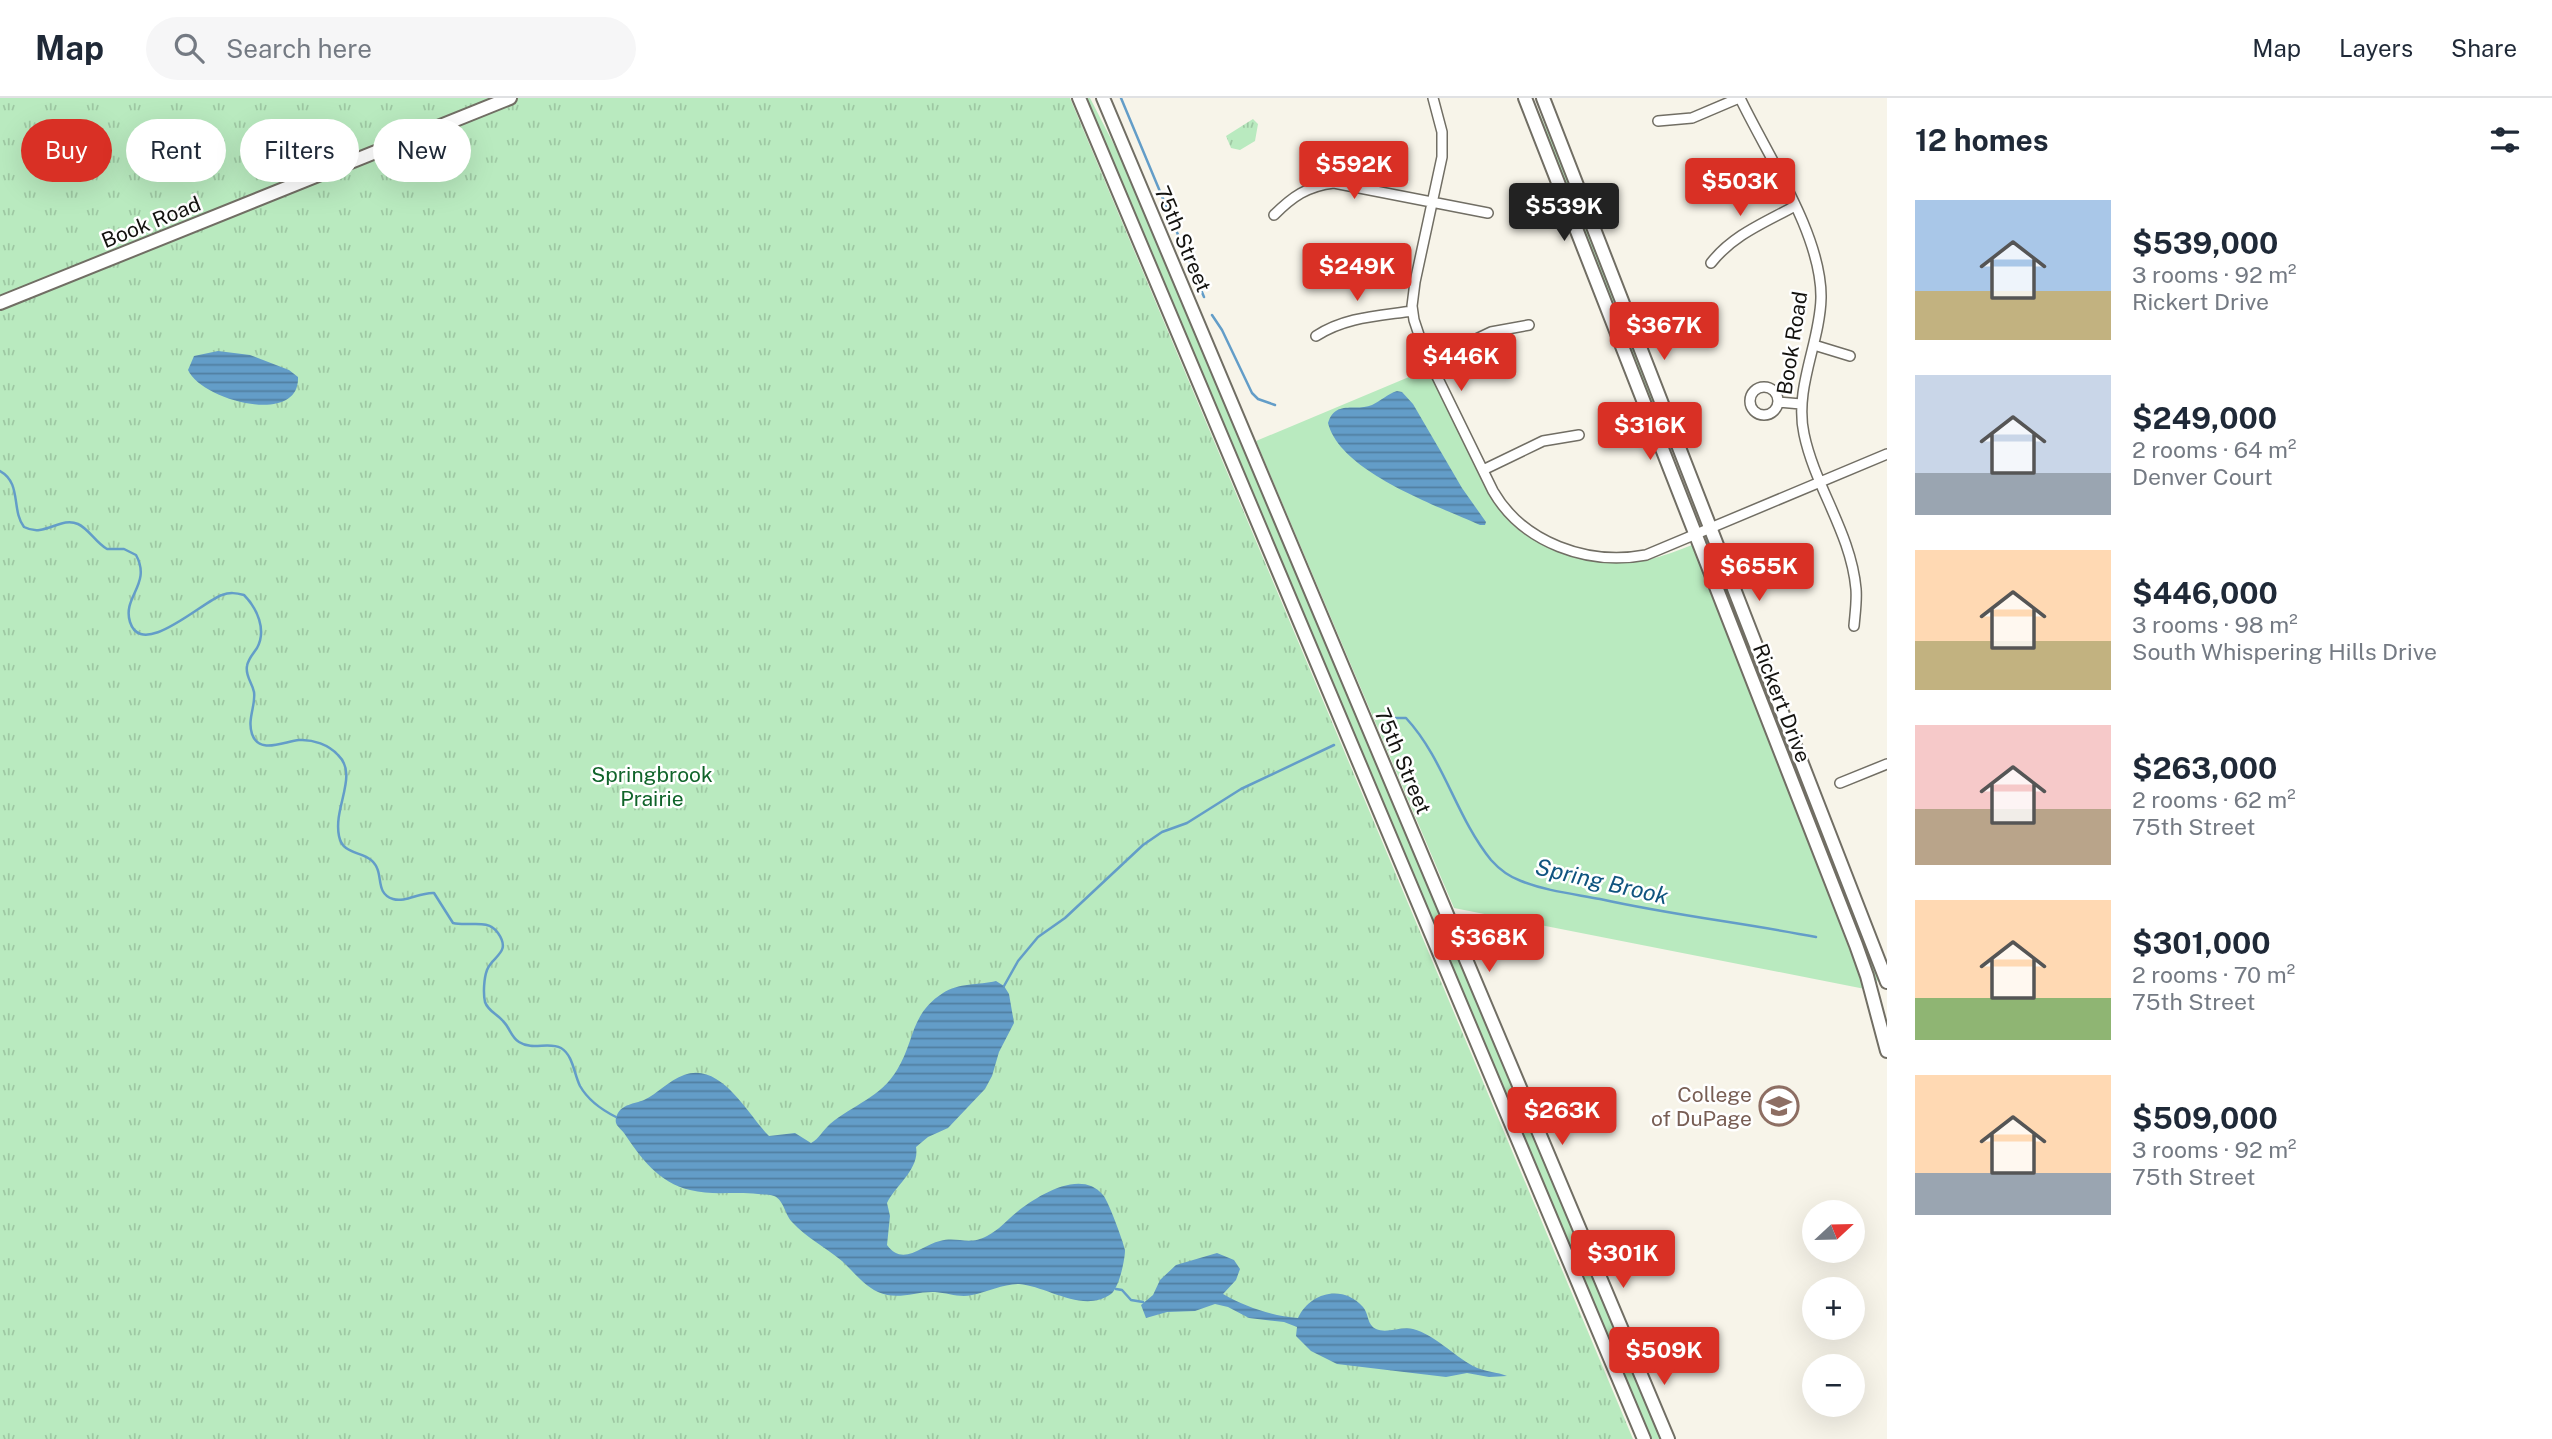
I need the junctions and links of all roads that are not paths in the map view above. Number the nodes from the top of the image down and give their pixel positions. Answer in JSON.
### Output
{"nodes":[{"id":1,"x":510,"y":98,"type":"edge"},
{"id":2,"x":1079,"y":98,"type":"edge"},
{"id":3,"x":1102,"y":98,"type":"edge"},
{"id":4,"x":1433,"y":98,"type":"edge"},
{"id":5,"x":1525,"y":98,"type":"edge"},
{"id":6,"x":1543,"y":98,"type":"edge"},
{"id":7,"x":1739,"y":98,"type":"edge"},
{"id":8,"x":1658,"y":121,"type":"dead end"},
{"id":9,"x":1434,"y":201,"type":"junction"},
{"id":10,"x":1795,"y":206,"type":"junction"},
{"id":11,"x":1488,"y":213,"type":"dead end"},
{"id":12,"x":1274,"y":215,"type":"dead end"},
{"id":13,"x":1711,"y":263,"type":"dead end"},
{"id":14,"x":0,"y":303,"type":"edge"},
{"id":15,"x":1412,"y":311,"type":"junction"},
{"id":16,"x":1529,"y":325,"type":"dead end"},
{"id":17,"x":1316,"y":337,"type":"dead end"},
{"id":18,"x":1814,"y":345,"type":"junction"},
{"id":19,"x":1850,"y":356,"type":"dead end"},
{"id":20,"x":1430,"y":361,"type":"junction"},
{"id":21,"x":1778,"y":402,"type":"dead end"},
{"id":22,"x":1801,"y":404,"type":"junction"},
{"id":23,"x":1579,"y":435,"type":"dead end"},
{"id":24,"x":1887,"y":454,"type":"edge"},
{"id":25,"x":1483,"y":470,"type":"junction"},
{"id":26,"x":1821,"y":482,"type":"junction"},
{"id":27,"x":1712,"y":528,"type":"junction"},
{"id":28,"x":1696,"y":535,"type":"junction"},
{"id":29,"x":1854,"y":626,"type":"dead end"},
{"id":30,"x":1887,"y":765,"type":"edge"},
{"id":31,"x":1840,"y":783,"type":"dead end"},
{"id":32,"x":1887,"y":982,"type":"edge"},
{"id":33,"x":1887,"y":1051,"type":"edge"},
{"id":34,"x":1644,"y":1439,"type":"edge"},
{"id":35,"x":1668,"y":1439,"type":"edge"}],
"edges":[{"from":1,"to":14,"type":"main road","name":"Book Road"},
{"from":2,"to":34,"type":"main road","name":"75th Street"},
{"from":3,"to":35,"type":"main road","name":"75th Street"},
{"from":4,"to":9,"type":"street"},
{"from":5,"to":28,"type":"main road","name":"Rickert Drive"},
{"from":6,"to":27,"type":"main road","name":"Rickert Drive"},
{"from":7,"to":8,"type":"street"},
{"from":7,"to":10,"type":"street","name":"Book Road"},
{"from":9,"to":11,"type":"street"},
{"from":9,"to":12,"type":"street"},
{"from":9,"to":15,"type":"street"},
{"from":10,"to":13,"type":"street"},
{"from":10,"to":18,"type":"street","name":"Book Road"},
{"from":15,"to":17,"type":"street"},
{"from":15,"to":20,"type":"street"},
{"from":16,"to":20,"type":"street"},
{"from":18,"to":19,"type":"street"},
{"from":18,"to":22,"type":"street","name":"Book Road"},
{"from":20,"to":25,"type":"street"},
{"from":21,"to":22,"type":"street"},
{"from":22,"to":26,"type":"street","name":"Book Road"},
{"from":23,"to":25,"type":"street"},
{"from":24,"to":26,"type":"street"},
{"from":25,"to":28,"type":"street"},
{"from":26,"to":27,"type":"street"},
{"from":26,"to":29,"type":"street","name":"Book Road"},
{"from":27,"to":28,"type":"street"},
{"from":27,"to":32,"type":"main road","name":"Rickert Drive"},
{"from":28,"to":33,"type":"main road","name":"Rickert Drive"},
{"from":30,"to":31,"type":"street"}]}
